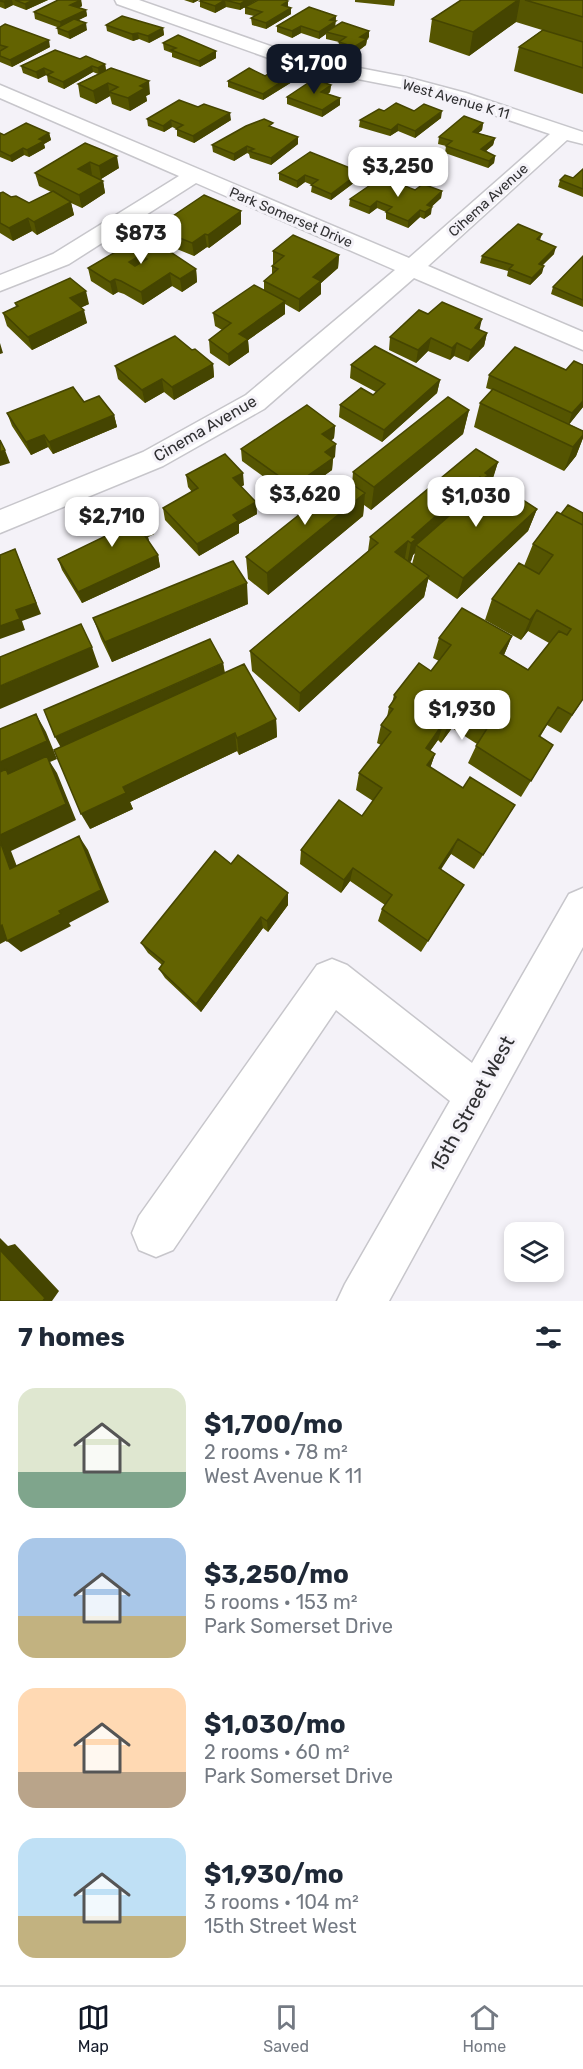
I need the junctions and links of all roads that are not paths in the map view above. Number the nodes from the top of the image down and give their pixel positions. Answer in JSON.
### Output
{"nodes":[{"id":1,"x":123,"y":0,"type":"edge"},
{"id":2,"x":6,"y":99,"type":"edge"},
{"id":3,"x":574,"y":135,"type":"edge"},
{"id":4,"x":195,"y":175,"type":"junction"},
{"id":5,"x":412,"y":268,"type":"junction"},
{"id":6,"x":0,"y":284,"type":"edge"},
{"id":7,"x":583,"y":342,"type":"edge"},
{"id":8,"x":0,"y":522,"type":"edge"},
{"id":9,"x":583,"y":908,"type":"edge"},
{"id":10,"x":478,"y":1095,"type":"junction"},
{"id":11,"x":156,"y":1233,"type":"dead end"},
{"id":12,"x":362,"y":1301,"type":"edge"}],
"edges":[{"from":1,"to":3,"type":"street","name":"West Avenue K 11"},
{"from":2,"to":4,"type":"street","name":"Park Somerset Drive"},
{"from":3,"to":5,"type":"street","name":"Cihema Avenue"},
{"from":4,"to":5,"type":"street","name":"Park Somerset Drive"},
{"from":4,"to":6,"type":"street"},
{"from":5,"to":7,"type":"street","name":"Park Somerset Drive"},
{"from":5,"to":8,"type":"street","name":"Cinema Avenue"},
{"from":9,"to":10,"type":"street","name":"15th Street West"},
{"from":10,"to":11,"type":"street"},
{"from":10,"to":12,"type":"street","name":"15th Street West"}]}
